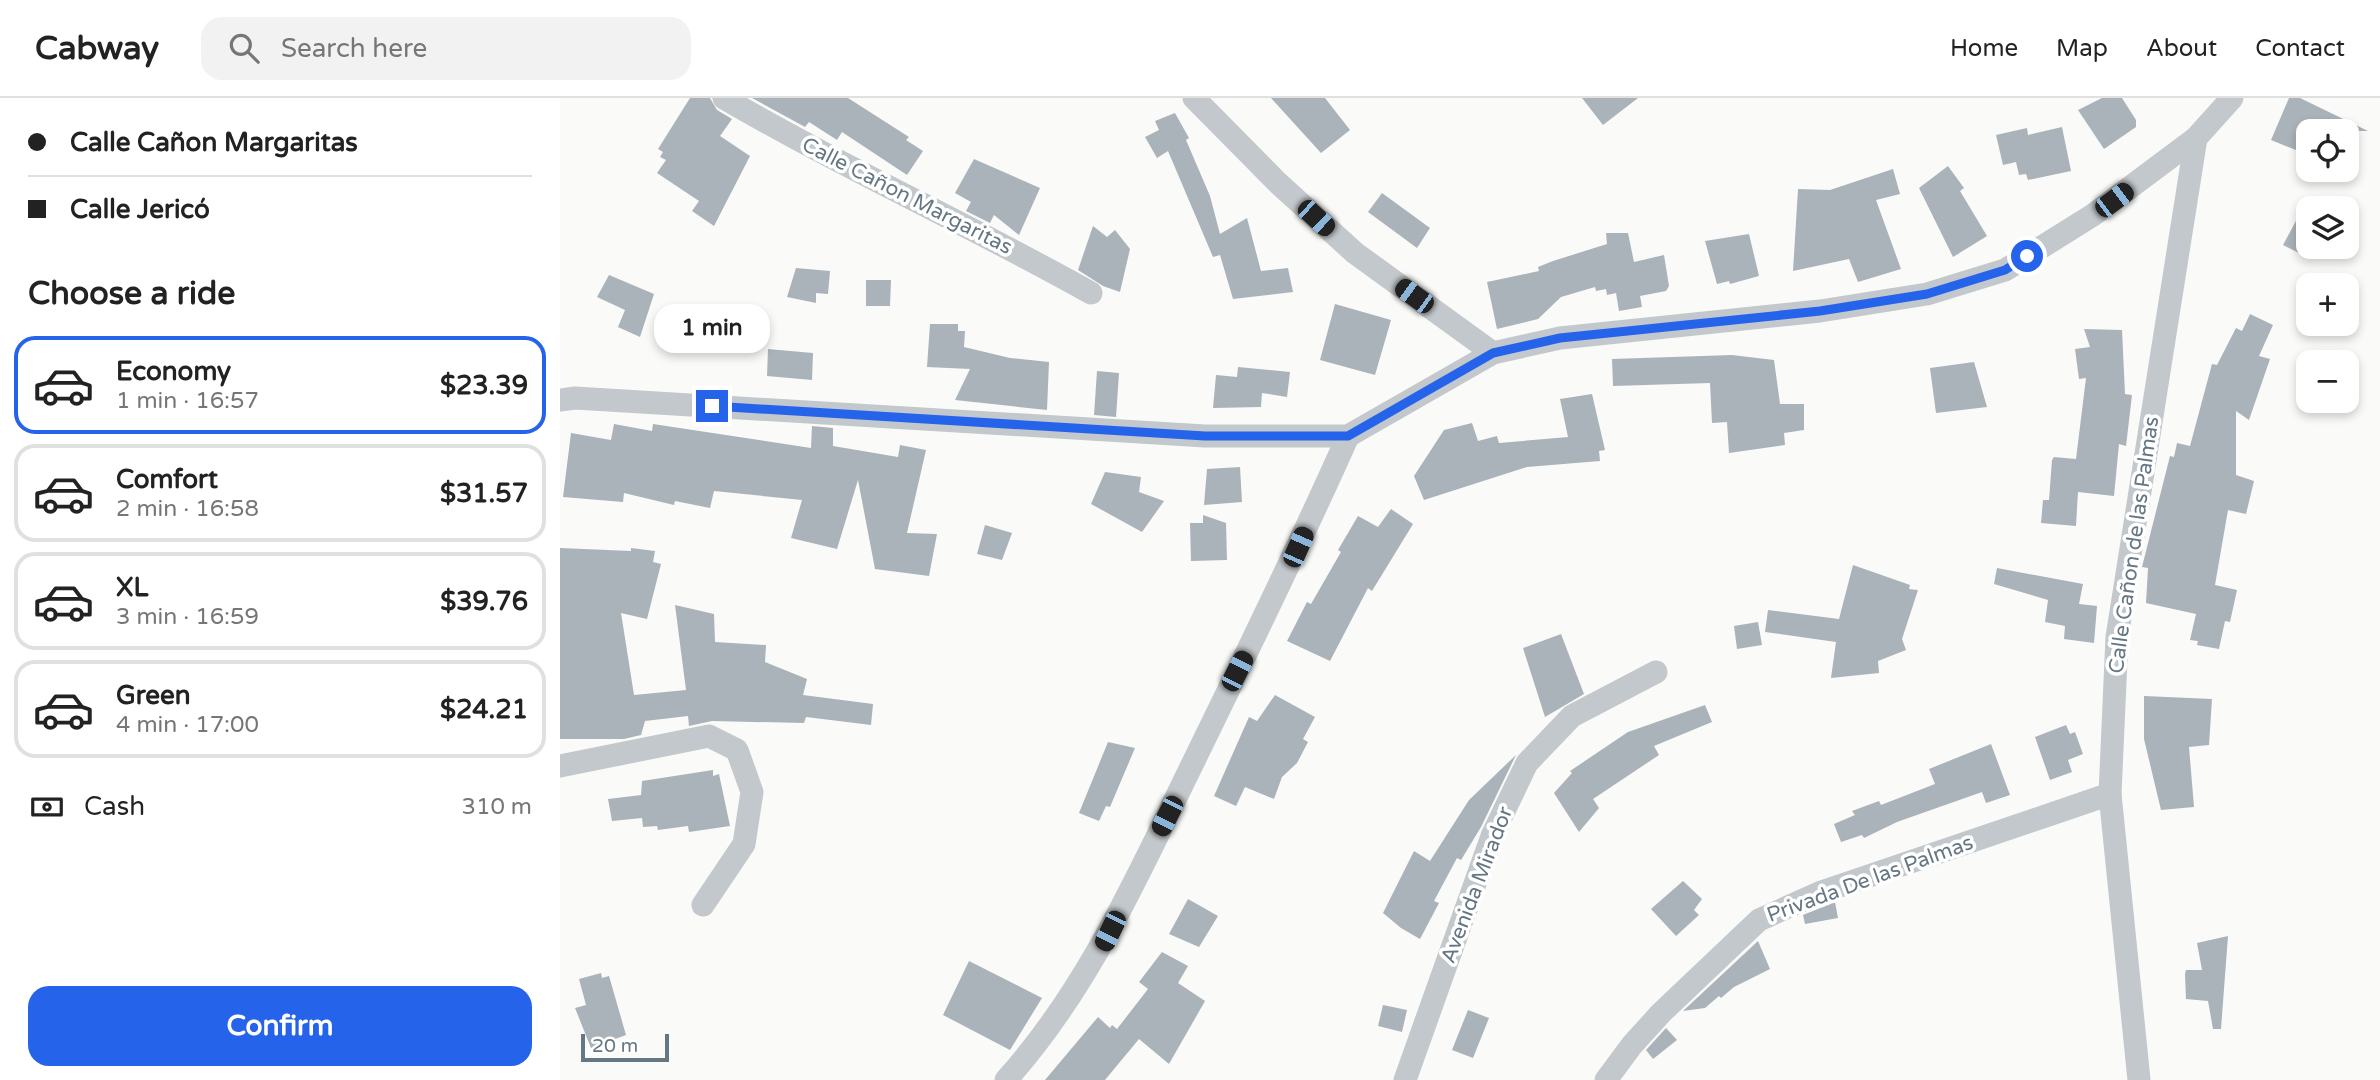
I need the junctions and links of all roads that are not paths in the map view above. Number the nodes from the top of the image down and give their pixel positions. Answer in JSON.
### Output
{"nodes":[{"id":1,"x":724,"y":98,"type":"edge"},
{"id":2,"x":1194,"y":98,"type":"edge"},
{"id":3,"x":2232,"y":98,"type":"edge"},
{"id":4,"x":2196,"y":138,"type":"junction"},
{"id":5,"x":1091,"y":293,"type":"dead end"},
{"id":6,"x":1493,"y":353,"type":"junction"},
{"id":7,"x":560,"y":400,"type":"edge"},
{"id":8,"x":1348,"y":436,"type":"junction"},
{"id":9,"x":1656,"y":672,"type":"dead end"},
{"id":10,"x":560,"y":766,"type":"edge"},
{"id":11,"x":2110,"y":794,"type":"junction"},
{"id":12,"x":703,"y":905,"type":"dead end"},
{"id":13,"x":1006,"y":1080,"type":"edge"},
{"id":14,"x":1405,"y":1080,"type":"edge"},
{"id":15,"x":1606,"y":1080,"type":"edge"},
{"id":16,"x":2139,"y":1080,"type":"edge"}],
"edges":[{"from":1,"to":5,"type":"street","name":"Calle Cañon Margaritas"},
{"from":2,"to":6,"type":"street"},
{"from":3,"to":4,"type":"street"},
{"from":4,"to":6,"type":"street"},
{"from":4,"to":11,"type":"street","name":"Calle Cañon de las Palmas"},
{"from":6,"to":8,"type":"street"},
{"from":7,"to":8,"type":"street"},
{"from":8,"to":13,"type":"street"},
{"from":9,"to":14,"type":"street","name":"Avenida Mirador"},
{"from":10,"to":12,"type":"street"},
{"from":11,"to":15,"type":"street","name":"Privada De las Palmas"},
{"from":11,"to":16,"type":"street","name":"Calle Cañon de las Palmas"}]}
